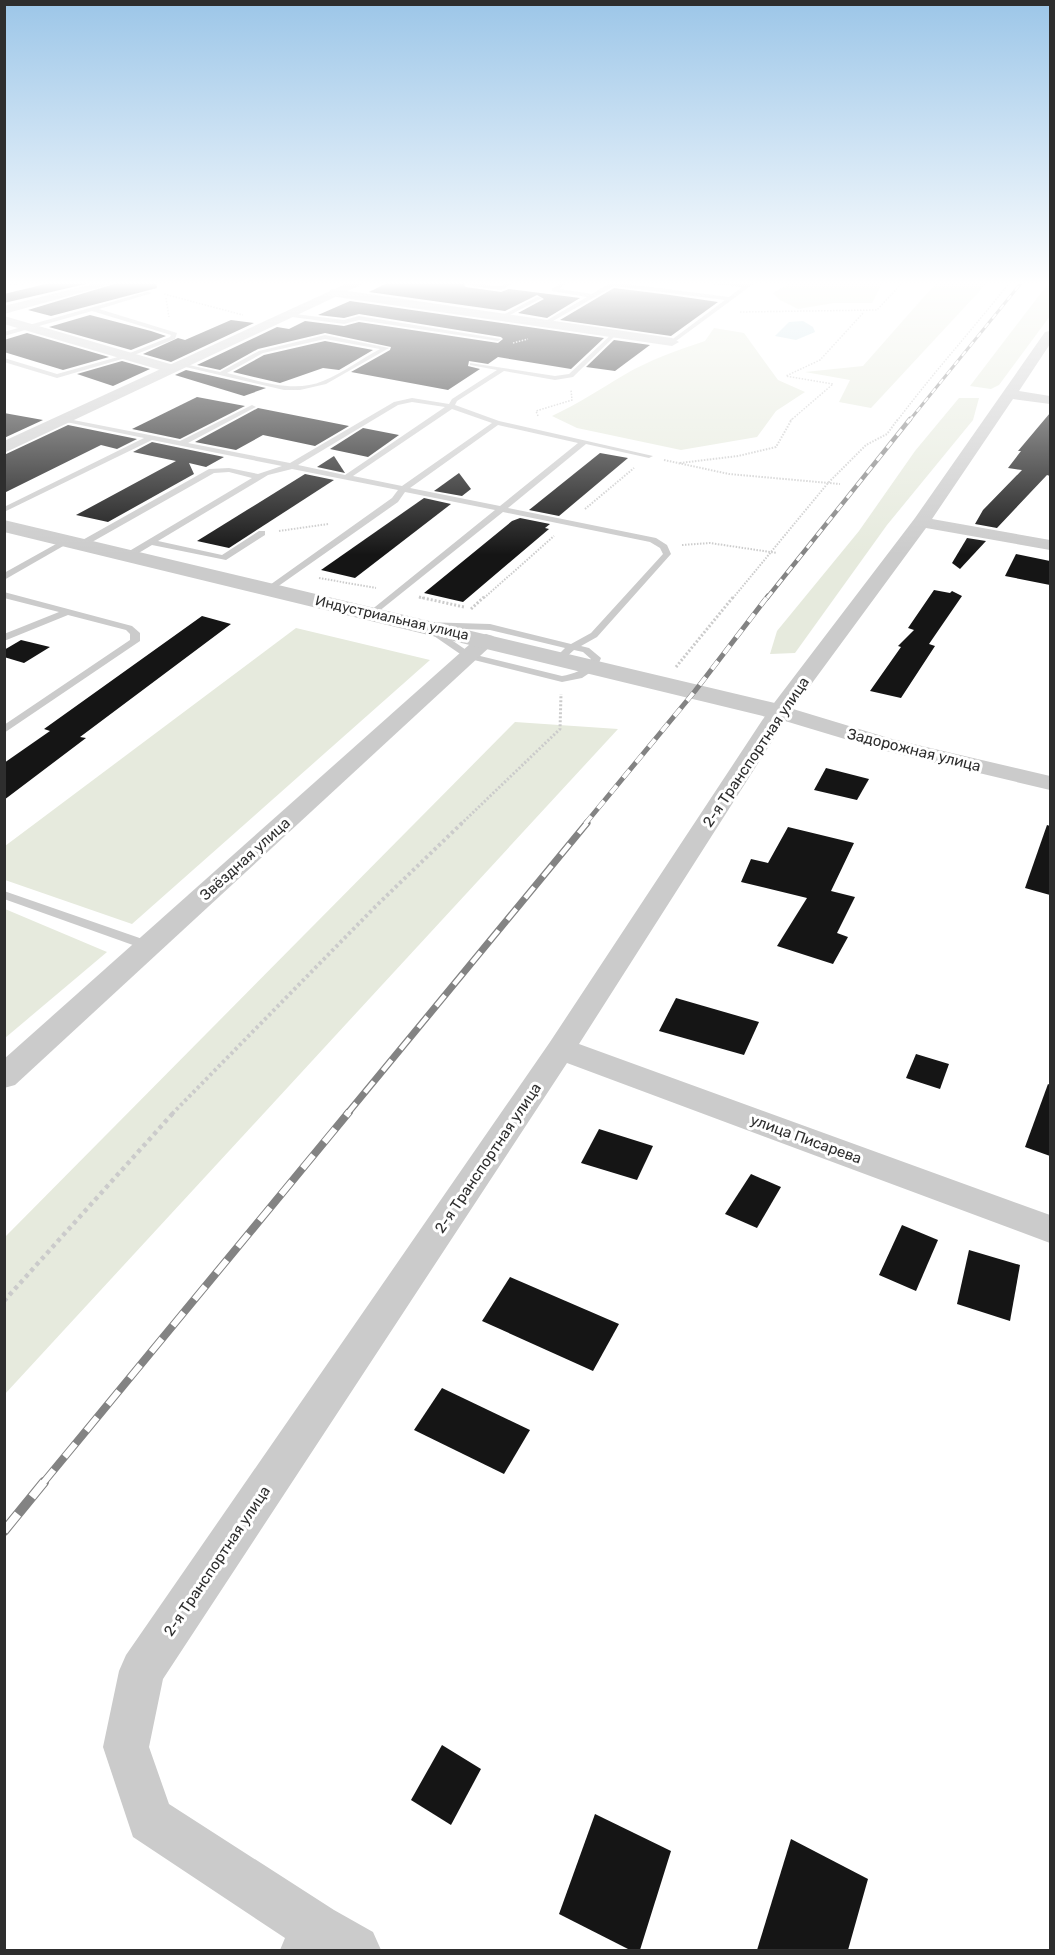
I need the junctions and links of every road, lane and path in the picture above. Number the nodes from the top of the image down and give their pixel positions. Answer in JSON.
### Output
{"nodes":[{"id":1,"x":48,"y":373,"type":"edge"},
{"id":2,"x":67,"y":373,"type":"edge"},
{"id":3,"x":163,"y":373,"type":"edge"},
{"id":4,"x":216,"y":373,"type":"edge"},
{"id":5,"x":341,"y":373,"type":"edge"},
{"id":6,"x":495,"y":373,"type":"edge"},
{"id":7,"x":531,"y":373,"type":"edge"},
{"id":8,"x":574,"y":373,"type":"edge"},
{"id":9,"x":792,"y":373,"type":"edge"},
{"id":10,"x":933,"y":373,"type":"edge"},
{"id":11,"x":1025,"y":373,"type":"edge"},
{"id":12,"x":221,"y":374,"type":"joint"},
{"id":13,"x":564,"y":378,"type":"junction"},
{"id":14,"x":1011,"y":394,"type":"junction"},
{"id":15,"x":1050,"y":400,"type":"edge"},
{"id":16,"x":451,"y":406,"type":"junction"},
{"id":17,"x":252,"y":407,"type":"dead end"},
{"id":18,"x":66,"y":420,"type":"junction"},
{"id":19,"x":496,"y":423,"type":"junction"},
{"id":20,"x":552,"y":435,"type":"junction"},
{"id":21,"x":150,"y":438,"type":"junction"},
{"id":22,"x":584,"y":442,"type":"junction"},
{"id":23,"x":180,"y":444,"type":"junction"},
{"id":24,"x":4,"y":448,"type":"edge"},
{"id":25,"x":649,"y":456,"type":"joint"},
{"id":26,"x":677,"y":464,"type":"junction"},
{"id":27,"x":289,"y":467,"type":"junction"},
{"id":28,"x":260,"y":477,"type":"junction"},
{"id":29,"x":345,"y":478,"type":"junction"},
{"id":30,"x":828,"y":483,"type":"junction"},
{"id":31,"x":840,"y":484,"type":"dead end"},
{"id":32,"x":403,"y":489,"type":"junction"},
{"id":33,"x":500,"y":509,"type":"junction"},
{"id":34,"x":4,"y":510,"type":"edge"},
{"id":35,"x":369,"y":519,"type":"junction"},
{"id":36,"x":921,"y":522,"type":"junction"},
{"id":37,"x":4,"y":526,"type":"edge"},
{"id":38,"x":262,"y":533,"type":"joint"},
{"id":39,"x":152,"y":542,"type":"junction"},
{"id":40,"x":75,"y":543,"type":"junction"},
{"id":41,"x":1050,"y":545,"type":"edge"},
{"id":42,"x":664,"y":547,"type":"junction"},
{"id":43,"x":770,"y":552,"type":"junction"},
{"id":44,"x":777,"y":553,"type":"dead end"},
{"id":45,"x":129,"y":555,"type":"junction"},
{"id":46,"x":4,"y":577,"type":"edge"},
{"id":47,"x":270,"y":589,"type":"junction"},
{"id":48,"x":4,"y":595,"type":"edge"},
{"id":49,"x":65,"y":613,"type":"junction"},
{"id":50,"x":373,"y":613,"type":"junction"},
{"id":51,"x":423,"y":625,"type":"junction"},
{"id":52,"x":4,"y":638,"type":"edge"},
{"id":53,"x":477,"y":648,"type":"junction"},
{"id":54,"x":565,"y":661,"type":"junction"},
{"id":55,"x":663,"y":683,"type":"junction"},
{"id":56,"x":779,"y":712,"type":"junction"},
{"id":57,"x":4,"y":730,"type":"edge"},
{"id":58,"x":1050,"y":783,"type":"edge"},
{"id":59,"x":4,"y":895,"type":"edge"},
{"id":60,"x":149,"y":946,"type":"junction"},
{"id":61,"x":561,"y":1049,"type":"junction"},
{"id":62,"x":4,"y":1077,"type":"edge"},
{"id":63,"x":1050,"y":1229,"type":"edge"},
{"id":64,"x":4,"y":1301,"type":"edge"},
{"id":65,"x":326,"y":1943,"type":"edge"}],
"edges":[{"from":1,"to":2,"type":"lane"},
{"from":3,"to":18,"type":"street"},
{"from":4,"to":12,"type":"lane"},
{"from":5,"to":12,"type":"lane"},
{"from":6,"to":16,"type":"lane"},
{"from":7,"to":13,"type":"lane"},
{"from":8,"to":13,"type":"lane"},
{"from":9,"to":26,"type":"path"},
{"from":10,"to":30,"type":"path"},
{"from":11,"to":14,"type":"street","name":"2-я Транспортная улица"},
{"from":13,"to":20,"type":"path"},
{"from":14,"to":15,"type":"street"},
{"from":14,"to":36,"type":"street","name":"2-я Транспортная улица"},
{"from":16,"to":19,"type":"lane"},
{"from":16,"to":27,"type":"lane"},
{"from":16,"to":29,"type":"lane"},
{"from":17,"to":23,"type":"lane"},
{"from":18,"to":21,"type":"lane"},
{"from":18,"to":24,"type":"street"},
{"from":19,"to":20,"type":"lane"},
{"from":19,"to":32,"type":"lane"},
{"from":20,"to":22,"type":"lane"},
{"from":21,"to":23,"type":"lane"},
{"from":21,"to":34,"type":"lane"},
{"from":22,"to":25,"type":"lane"},
{"from":22,"to":33,"type":"lane"},
{"from":23,"to":27,"type":"lane"},
{"from":25,"to":26,"type":"path"},
{"from":26,"to":30,"type":"path"},
{"from":27,"to":28,"type":"lane"},
{"from":27,"to":29,"type":"lane"},
{"from":28,"to":39,"type":"lane"},
{"from":28,"to":40,"type":"lane"},
{"from":29,"to":32,"type":"lane"},
{"from":30,"to":31,"type":"path"},
{"from":30,"to":43,"type":"path"},
{"from":32,"to":33,"type":"lane"},
{"from":32,"to":35,"type":"lane"},
{"from":33,"to":42,"type":"lane"},
{"from":33,"to":50,"type":"lane"},
{"from":35,"to":38,"type":"path"},
{"from":35,"to":47,"type":"lane"},
{"from":36,"to":41,"type":"street"},
{"from":36,"to":56,"type":"street","name":"2-я Транспортная улица"},
{"from":37,"to":40,"type":"street","name":"Индустриальная улица"},
{"from":38,"to":39,"type":"lane"},
{"from":39,"to":45,"type":"lane"},
{"from":40,"to":45,"type":"street","name":"Индустриальная улица"},
{"from":40,"to":46,"type":"lane"},
{"from":42,"to":43,"type":"path"},
{"from":42,"to":54,"type":"lane"},
{"from":43,"to":44,"type":"path"},
{"from":43,"to":55,"type":"path"},
{"from":45,"to":47,"type":"street","name":"Индустриальная улица"},
{"from":47,"to":50,"type":"street","name":"Индустриальная улица"},
{"from":48,"to":49,"type":"lane"},
{"from":49,"to":52,"type":"lane"},
{"from":49,"to":57,"type":"lane"},
{"from":50,"to":51,"type":"street","name":"Индустриальная улица"},
{"from":51,"to":53,"type":"street","name":"Индустриальная улица"},
{"from":51,"to":54,"type":"lane"},
{"from":53,"to":54,"type":"street","name":"Индустриальная улица"},
{"from":53,"to":60,"type":"street","name":"Звёздная улица"},
{"from":54,"to":55,"type":"street","name":"Индустриальная улица"},
{"from":54,"to":64,"type":"path"},
{"from":55,"to":56,"type":"street","name":"Индустриальная улица"},
{"from":56,"to":58,"type":"street","name":"Задорожная улица"},
{"from":56,"to":61,"type":"street","name":"2-я Транспортная улица"},
{"from":59,"to":60,"type":"lane"},
{"from":60,"to":62,"type":"street","name":"Звёздная улица"},
{"from":61,"to":63,"type":"street","name":"улица Писарева"},
{"from":61,"to":65,"type":"street","name":"2-я Транспортная улица"}]}
